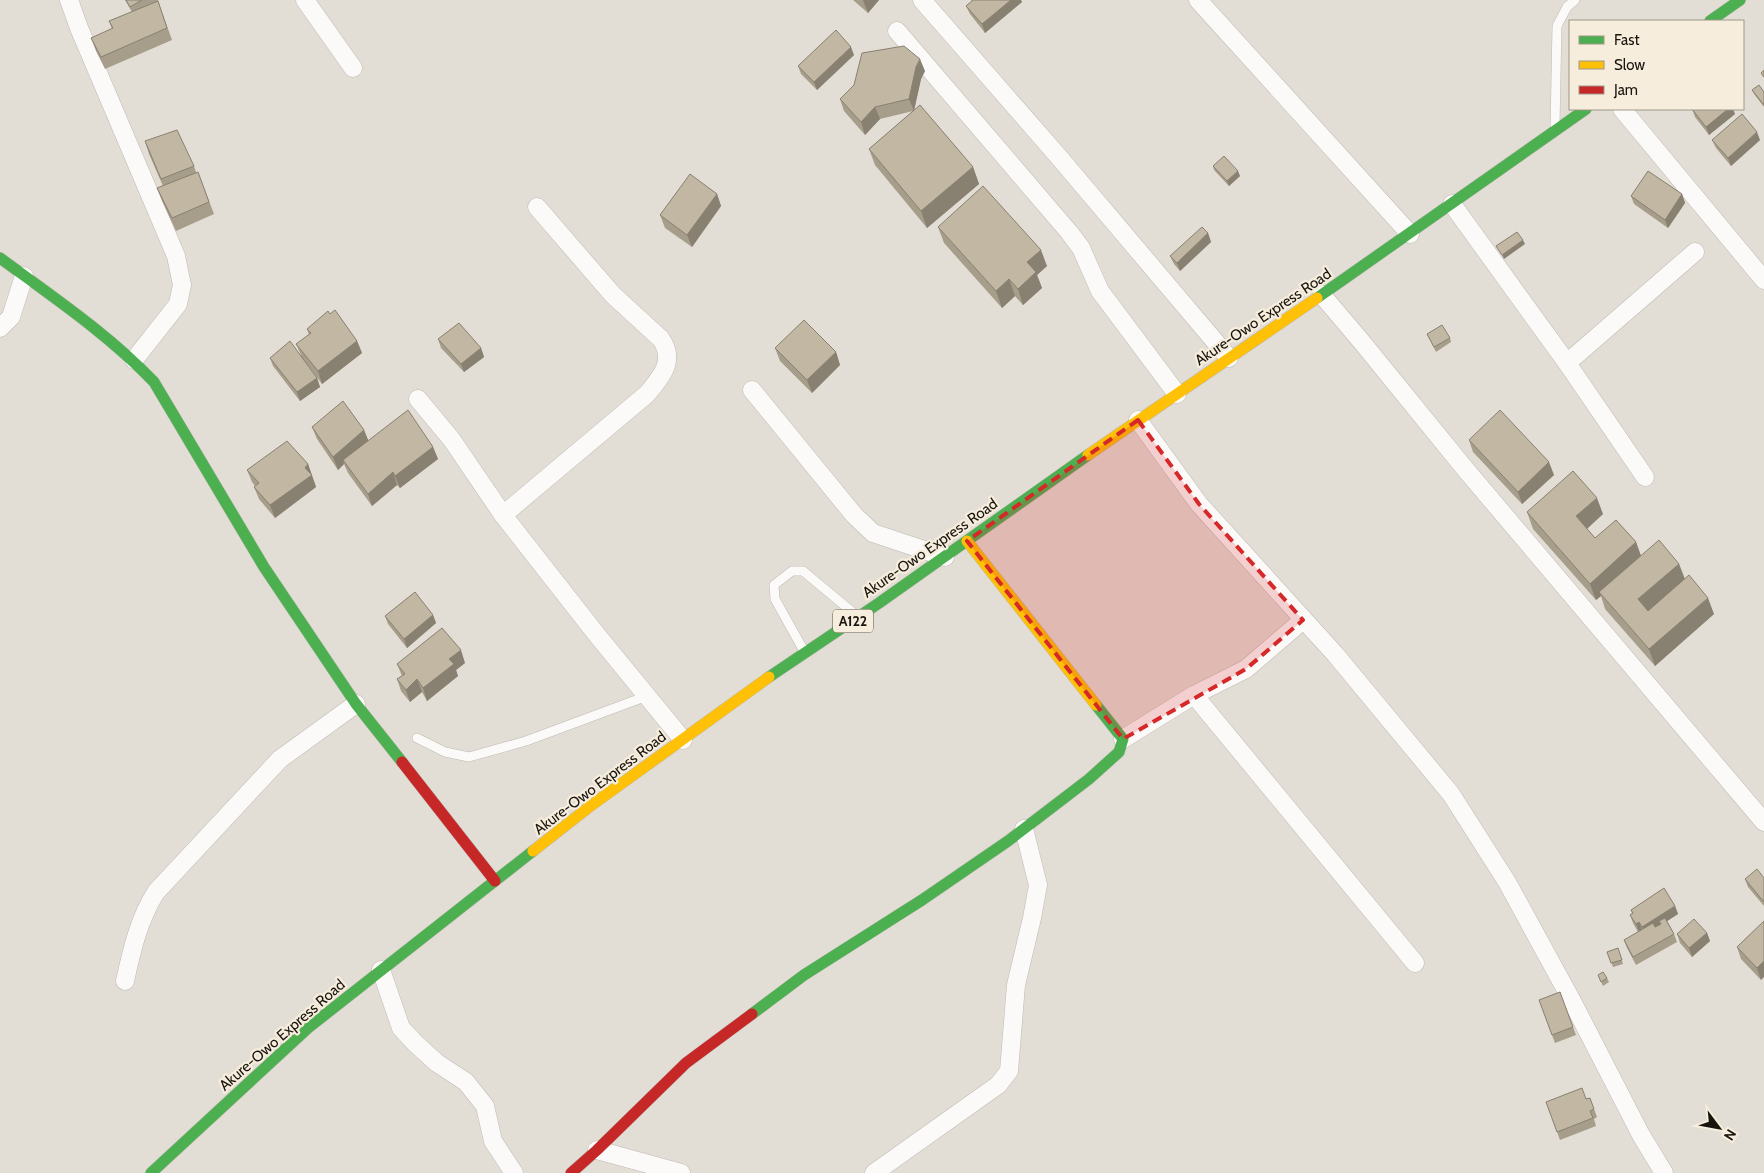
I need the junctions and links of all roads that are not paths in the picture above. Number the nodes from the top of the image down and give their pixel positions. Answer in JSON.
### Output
{"nodes":[{"id":1,"x":69,"y":0,"type":"edge"},
{"id":2,"x":305,"y":0,"type":"edge"},
{"id":3,"x":922,"y":0,"type":"edge"},
{"id":4,"x":1198,"y":0,"type":"edge"},
{"id":5,"x":1575,"y":0,"type":"edge"},
{"id":6,"x":1740,"y":0,"type":"edge"},
{"id":7,"x":1711,"y":20,"type":"edge"},
{"id":8,"x":897,"y":31,"type":"dead end"},
{"id":9,"x":353,"y":68,"type":"dead end"},
{"id":10,"x":1585,"y":110,"type":"edge"},
{"id":11,"x":1623,"y":110,"type":"edge"},
{"id":12,"x":1555,"y":131,"type":"junction"},
{"id":13,"x":1452,"y":204,"type":"junction"},
{"id":14,"x":536,"y":208,"type":"dead end"},
{"id":15,"x":1410,"y":234,"type":"junction"},
{"id":16,"x":1695,"y":252,"type":"dead end"},
{"id":17,"x":0,"y":258,"type":"edge"},
{"id":18,"x":24,"y":276,"type":"junction"},
{"id":19,"x":1764,"y":280,"type":"edge"},
{"id":20,"x":1322,"y":295,"type":"junction"},
{"id":21,"x":0,"y":328,"type":"edge"},
{"id":22,"x":1229,"y":358,"type":"junction"},
{"id":23,"x":134,"y":360,"type":"junction"},
{"id":24,"x":1567,"y":364,"type":"junction"},
{"id":25,"x":752,"y":390,"type":"dead end"},
{"id":26,"x":1177,"y":394,"type":"junction"},
{"id":27,"x":418,"y":399,"type":"dead end"},
{"id":28,"x":1138,"y":420,"type":"junction"},
{"id":29,"x":1645,"y":477,"type":"dead end"},
{"id":30,"x":503,"y":515,"type":"junction"},
{"id":31,"x":966,"y":541,"type":"junction"},
{"id":32,"x":944,"y":557,"type":"junction"},
{"id":33,"x":858,"y":617,"type":"junction"},
{"id":34,"x":1303,"y":620,"type":"junction"},
{"id":35,"x":805,"y":653,"type":"junction"},
{"id":36,"x":647,"y":696,"type":"junction"},
{"id":37,"x":1194,"y":696,"type":"junction"},
{"id":38,"x":356,"y":704,"type":"junction"},
{"id":39,"x":417,"y":738,"type":"dead end"},
{"id":40,"x":1124,"y":739,"type":"junction"},
{"id":41,"x":683,"y":740,"type":"junction"},
{"id":42,"x":1764,"y":822,"type":"edge"},
{"id":43,"x":1024,"y":829,"type":"junction"},
{"id":44,"x":495,"y":881,"type":"junction"},
{"id":45,"x":1415,"y":963,"type":"dead end"},
{"id":46,"x":381,"y":970,"type":"junction"},
{"id":47,"x":125,"y":980,"type":"dead end"},
{"id":48,"x":597,"y":1150,"type":"junction"},
{"id":49,"x":151,"y":1173,"type":"edge"},
{"id":50,"x":514,"y":1173,"type":"edge"},
{"id":51,"x":570,"y":1173,"type":"edge"},
{"id":52,"x":681,"y":1173,"type":"edge"},
{"id":53,"x":874,"y":1173,"type":"edge"},
{"id":54,"x":1664,"y":1173,"type":"edge"}],
"edges":[{"from":1,"to":23,"type":"street"},
{"from":2,"to":9,"type":"street"},
{"from":3,"to":22,"type":"street"},
{"from":4,"to":15,"type":"street"},
{"from":5,"to":12,"type":"lane"},
{"from":6,"to":7,"type":"main road"},
{"from":8,"to":26,"type":"street"},
{"from":10,"to":12,"type":"main road","name":"Akure-Owo Express Road","number":"A122"},
{"from":11,"to":19,"type":"street"},
{"from":12,"to":13,"type":"main road","name":"Akure-Owo Express Road","number":"A122"},
{"from":13,"to":15,"type":"main road","name":"Akure-Owo Express Road","number":"A122"},
{"from":13,"to":24,"type":"street"},
{"from":14,"to":30,"type":"street"},
{"from":15,"to":20,"type":"main road","name":"Akure-Owo Express Road","number":"A122"},
{"from":16,"to":24,"type":"street"},
{"from":17,"to":18,"type":"main road"},
{"from":18,"to":21,"type":"street"},
{"from":18,"to":23,"type":"main road"},
{"from":20,"to":22,"type":"main road","name":"Akure-Owo Express Road","number":"A122"},
{"from":20,"to":42,"type":"street"},
{"from":22,"to":26,"type":"main road","name":"Akure-Owo Express Road","number":"A122"},
{"from":23,"to":38,"type":"main road"},
{"from":24,"to":29,"type":"street"},
{"from":25,"to":32,"type":"street"},
{"from":26,"to":28,"type":"main road","name":"Akure-Owo Express Road","number":"A122"},
{"from":27,"to":30,"type":"street"},
{"from":28,"to":31,"type":"main road","name":"Akure-Owo Express Road","number":"A122"},
{"from":28,"to":34,"type":"street"},
{"from":30,"to":36,"type":"street"},
{"from":31,"to":32,"type":"main road","name":"Akure-Owo Express Road","number":"A122"},
{"from":31,"to":40,"type":"main road"},
{"from":32,"to":33,"type":"main road","name":"Akure-Owo Express Road","number":"A122"},
{"from":33,"to":35,"type":"main road","name":"Akure-Owo Express Road","number":"A122"},
{"from":33,"to":35,"type":"lane"},
{"from":34,"to":37,"type":"street"},
{"from":34,"to":54,"type":"street"},
{"from":35,"to":41,"type":"main road","name":"Akure-Owo Express Road","number":"A122"},
{"from":36,"to":39,"type":"lane"},
{"from":36,"to":41,"type":"street"},
{"from":37,"to":40,"type":"street"},
{"from":37,"to":45,"type":"street"},
{"from":38,"to":44,"type":"main road"},
{"from":38,"to":47,"type":"street"},
{"from":40,"to":43,"type":"main road"},
{"from":41,"to":44,"type":"main road","name":"Akure-Owo Express Road","number":"A122"},
{"from":43,"to":48,"type":"main road"},
{"from":43,"to":53,"type":"street"},
{"from":44,"to":46,"type":"main road","name":"Akure-Owo Express Road","number":"A122"},
{"from":46,"to":49,"type":"main road","name":"Akure-Owo Express Road","number":"A122"},
{"from":46,"to":50,"type":"street"},
{"from":48,"to":51,"type":"main road"},
{"from":48,"to":52,"type":"street"}]}
